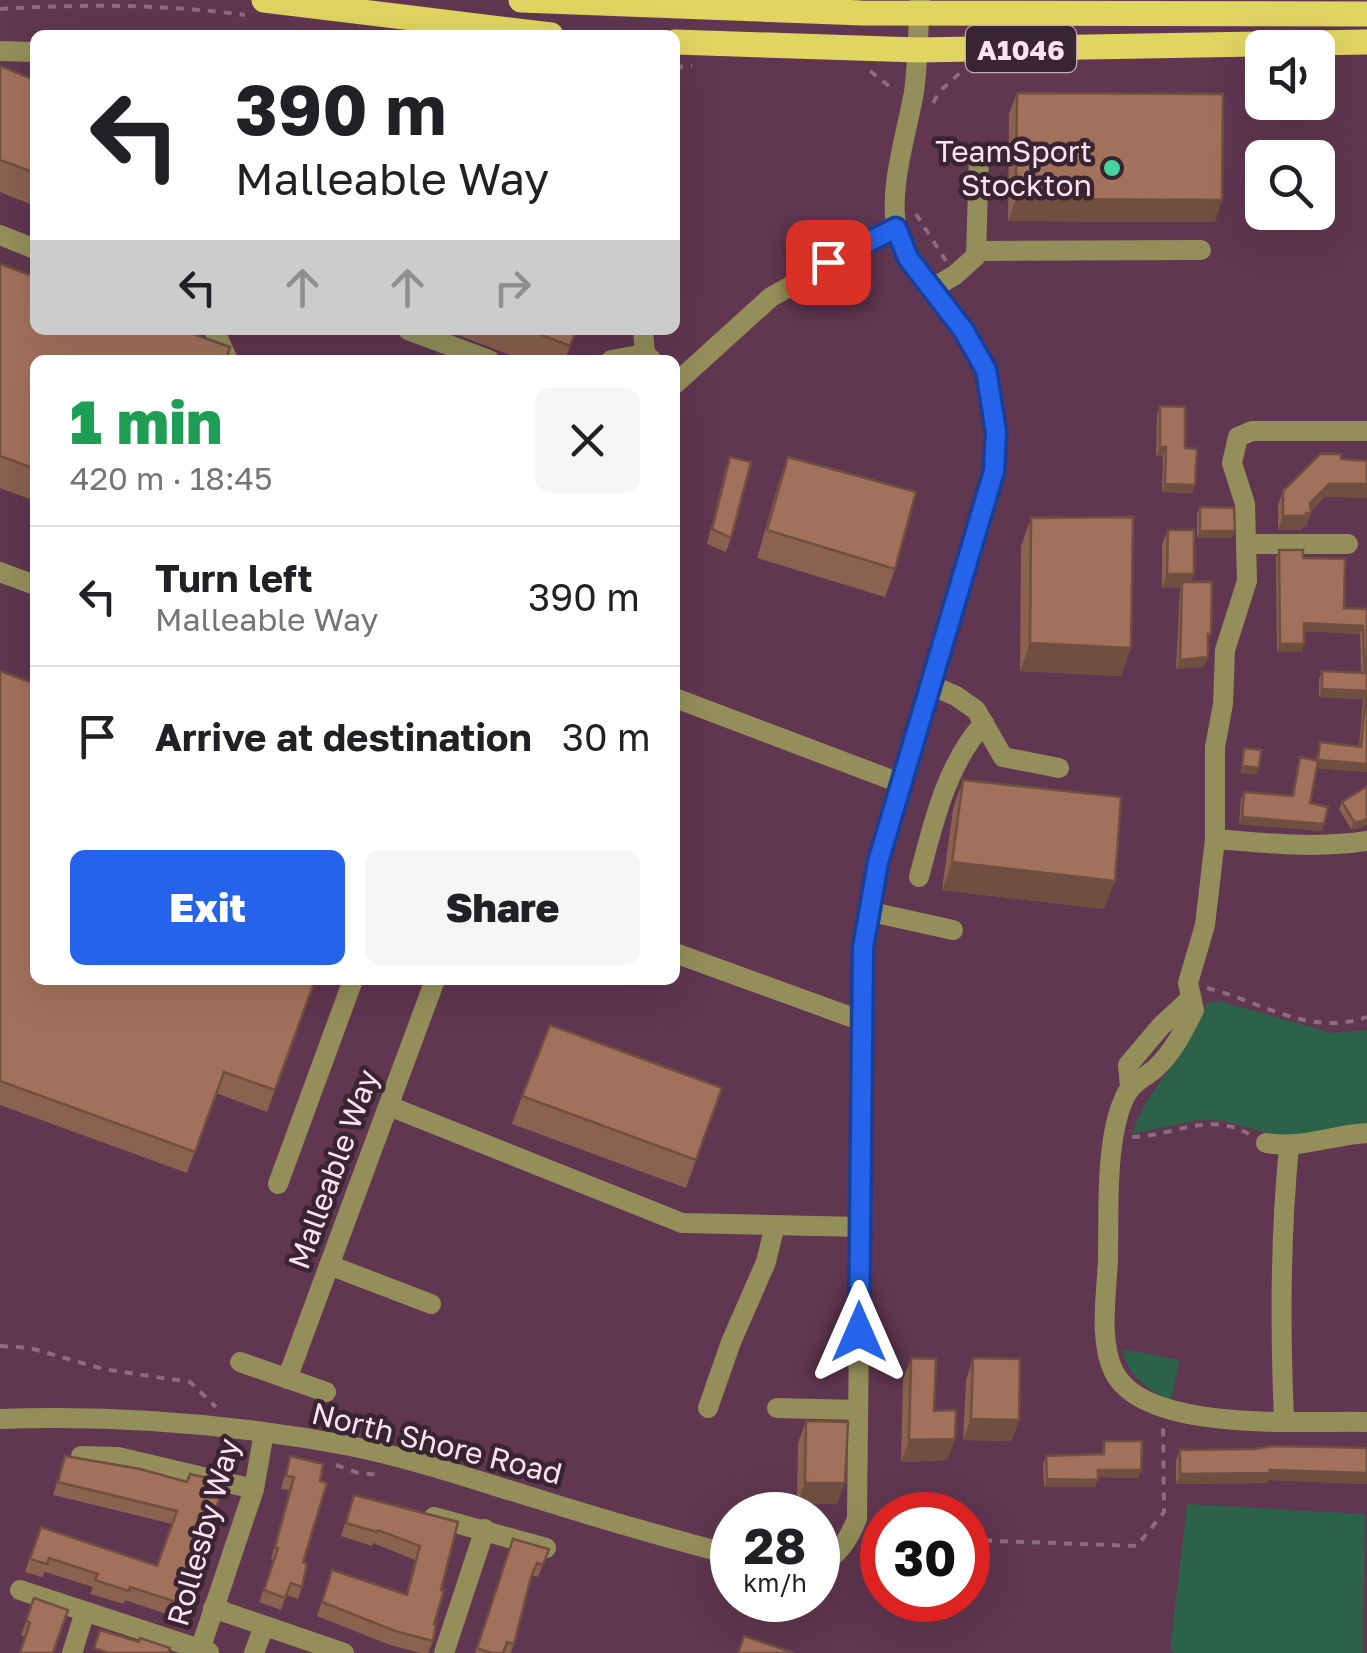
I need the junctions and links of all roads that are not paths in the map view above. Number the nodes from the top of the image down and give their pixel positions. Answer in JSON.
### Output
{"nodes":[{"id":1,"x":522,"y":0,"type":"edge"},
{"id":2,"x":920,"y":7,"type":"edge"},
{"id":3,"x":1323,"y":7,"type":"edge"},
{"id":4,"x":259,"y":8,"type":"edge"},
{"id":5,"x":1367,"y":14,"type":"edge"},
{"id":6,"x":497,"y":30,"type":"edge"},
{"id":7,"x":680,"y":42,"type":"edge"},
{"id":8,"x":1367,"y":42,"type":"edge"},
{"id":9,"x":0,"y":50,"type":"edge"},
{"id":10,"x":917,"y":50,"type":"junction"},
{"id":11,"x":30,"y":52,"type":"edge"},
{"id":12,"x":979,"y":156,"type":"dead end"},
{"id":13,"x":896,"y":228,"type":"junction"},
{"id":14,"x":0,"y":235,"type":"edge"},
{"id":15,"x":30,"y":247,"type":"edge"},
{"id":16,"x":1201,"y":250,"type":"dead end"},
{"id":17,"x":976,"y":251,"type":"junction"},
{"id":18,"x":931,"y":289,"type":"junction"},
{"id":19,"x":421,"y":335,"type":"edge"},
{"id":20,"x":475,"y":355,"type":"edge"},
{"id":21,"x":680,"y":377,"type":"edge"},
{"id":22,"x":1367,"y":431,"type":"edge"},
{"id":23,"x":1246,"y":544,"type":"junction"},
{"id":24,"x":1348,"y":544,"type":"dead end"},
{"id":25,"x":0,"y":572,"type":"edge"},
{"id":26,"x":30,"y":584,"type":"edge"},
{"id":27,"x":929,"y":684,"type":"junction"},
{"id":28,"x":680,"y":700,"type":"edge"},
{"id":29,"x":984,"y":723,"type":"junction"},
{"id":30,"x":1059,"y":768,"type":"dead end"},
{"id":31,"x":900,"y":783,"type":"junction"},
{"id":32,"x":1215,"y":839,"type":"junction"},
{"id":33,"x":1367,"y":841,"type":"edge"},
{"id":34,"x":919,"y":877,"type":"dead end"},
{"id":35,"x":867,"y":911,"type":"junction"},
{"id":36,"x":953,"y":930,"type":"dead end"},
{"id":37,"x":680,"y":955,"type":"edge"},
{"id":38,"x":351,"y":985,"type":"edge"},
{"id":39,"x":433,"y":985,"type":"edge"},
{"id":40,"x":862,"y":1021,"type":"junction"},
{"id":41,"x":389,"y":1106,"type":"junction"},
{"id":42,"x":1367,"y":1133,"type":"edge"},
{"id":43,"x":1266,"y":1143,"type":"road end"},
{"id":44,"x":1289,"y":1147,"type":"junction"},
{"id":45,"x":278,"y":1184,"type":"dead end"},
{"id":46,"x":768,"y":1225,"type":"junction"},
{"id":47,"x":860,"y":1227,"type":"junction"},
{"id":48,"x":330,"y":1265,"type":"junction"},
{"id":49,"x":431,"y":1304,"type":"dead end"},
{"id":50,"x":240,"y":1362,"type":"dead end"},
{"id":51,"x":287,"y":1379,"type":"junction"},
{"id":52,"x":326,"y":1392,"type":"dead end"},
{"id":53,"x":708,"y":1408,"type":"dead end"},
{"id":54,"x":777,"y":1408,"type":"dead end"},
{"id":55,"x":858,"y":1410,"type":"junction"},
{"id":56,"x":0,"y":1419,"type":"edge"},
{"id":57,"x":1284,"y":1420,"type":"junction"},
{"id":58,"x":1367,"y":1422,"type":"edge"},
{"id":59,"x":264,"y":1432,"type":"junction"},
{"id":60,"x":81,"y":1456,"type":"edge"},
{"id":61,"x":254,"y":1489,"type":"junction"},
{"id":62,"x":413,"y":1512,"type":"edge"},
{"id":63,"x":485,"y":1529,"type":"junction"},
{"id":64,"x":546,"y":1548,"type":"edge"},
{"id":65,"x":710,"y":1548,"type":"edge"},
{"id":66,"x":840,"y":1550,"type":"edge"},
{"id":67,"x":20,"y":1590,"type":"dead end"},
{"id":68,"x":213,"y":1608,"type":"junction"},
{"id":69,"x":85,"y":1612,"type":"junction"},
{"id":70,"x":264,"y":1626,"type":"junction"},
{"id":71,"x":206,"y":1651,"type":"edge"},
{"id":72,"x":72,"y":1653,"type":"edge"},
{"id":73,"x":254,"y":1653,"type":"edge"},
{"id":74,"x":344,"y":1653,"type":"edge"},
{"id":75,"x":444,"y":1653,"type":"edge"}],
"edges":[{"from":1,"to":2,"type":"main road","number":"A1046"},
{"from":2,"to":3,"type":"main road","number":"A1046"},
{"from":2,"to":10,"type":"street"},
{"from":3,"to":5,"type":"main road","number":"A1046"},
{"from":4,"to":6,"type":"main road"},
{"from":7,"to":10,"type":"main road","number":"A1046"},
{"from":8,"to":10,"type":"main road","number":"A1046"},
{"from":9,"to":11,"type":"street"},
{"from":10,"to":13,"type":"street"},
{"from":12,"to":17,"type":"street"},
{"from":13,"to":18,"type":"street"},
{"from":13,"to":21,"type":"street"},
{"from":14,"to":15,"type":"street"},
{"from":16,"to":17,"type":"street"},
{"from":17,"to":18,"type":"street"},
{"from":18,"to":27,"type":"street"},
{"from":19,"to":20,"type":"street"},
{"from":22,"to":23,"type":"street"},
{"from":23,"to":24,"type":"street"},
{"from":23,"to":32,"type":"street"},
{"from":25,"to":26,"type":"street"},
{"from":27,"to":29,"type":"street"},
{"from":27,"to":31,"type":"street"},
{"from":28,"to":31,"type":"street"},
{"from":29,"to":30,"type":"street"},
{"from":29,"to":34,"type":"street"},
{"from":31,"to":35,"type":"street"},
{"from":32,"to":33,"type":"street"},
{"from":32,"to":57,"type":"street"},
{"from":35,"to":36,"type":"street"},
{"from":35,"to":40,"type":"street"},
{"from":37,"to":40,"type":"street"},
{"from":38,"to":45,"type":"street"},
{"from":39,"to":41,"type":"street","name":"Malleable Way"},
{"from":40,"to":47,"type":"street"},
{"from":41,"to":46,"type":"street"},
{"from":41,"to":48,"type":"street","name":"Malleable Way"},
{"from":42,"to":44,"type":"street"},
{"from":43,"to":44,"type":"street"},
{"from":44,"to":57,"type":"street"},
{"from":46,"to":47,"type":"street"},
{"from":46,"to":53,"type":"street"},
{"from":47,"to":55,"type":"street"},
{"from":48,"to":49,"type":"street"},
{"from":48,"to":51,"type":"street","name":"Malleable Way"},
{"from":50,"to":51,"type":"street"},
{"from":51,"to":52,"type":"street"},
{"from":54,"to":55,"type":"street"},
{"from":55,"to":66,"type":"street"},
{"from":56,"to":59,"type":"street","name":"North Shore Road"},
{"from":57,"to":58,"type":"street"},
{"from":59,"to":61,"type":"street","name":"Rollesby Way"},
{"from":59,"to":65,"type":"street","name":"North Shore Road"},
{"from":60,"to":61,"type":"street"},
{"from":61,"to":68,"type":"street","name":"Rollesby Way"},
{"from":62,"to":63,"type":"street"},
{"from":63,"to":64,"type":"street"},
{"from":63,"to":75,"type":"street"},
{"from":67,"to":69,"type":"street"},
{"from":68,"to":70,"type":"street"},
{"from":68,"to":71,"type":"street","name":"Rollesby Way"},
{"from":69,"to":71,"type":"street"},
{"from":69,"to":72,"type":"street"},
{"from":70,"to":73,"type":"street"},
{"from":70,"to":74,"type":"street"}]}
